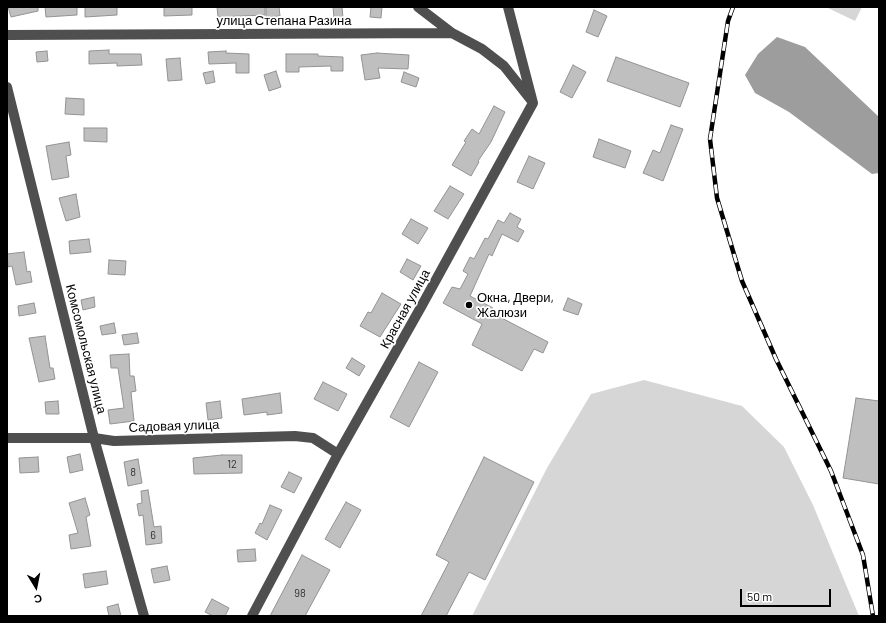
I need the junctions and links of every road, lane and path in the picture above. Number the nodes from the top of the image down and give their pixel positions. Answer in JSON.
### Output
{"nodes":[{"id":1,"x":418,"y":7,"type":"edge"},
{"id":2,"x":508,"y":7,"type":"edge"},
{"id":3,"x":452,"y":33,"type":"junction"},
{"id":4,"x":7,"y":35,"type":"edge"},
{"id":5,"x":7,"y":88,"type":"edge"},
{"id":6,"x":533,"y":103,"type":"junction"},
{"id":7,"x":7,"y":438,"type":"edge"},
{"id":8,"x":94,"y":438,"type":"junction"},
{"id":9,"x":338,"y":454,"type":"junction"},
{"id":10,"x":144,"y":616,"type":"edge"},
{"id":11,"x":252,"y":616,"type":"edge"}],
"edges":[{"from":1,"to":3,"type":"street"},
{"from":2,"to":6,"type":"street"},
{"from":3,"to":4,"type":"street","name":"улица Степана Разина"},
{"from":3,"to":6,"type":"street","name":"улица Степана Разина"},
{"from":5,"to":8,"type":"street","name":"Комсомольская улица"},
{"from":6,"to":9,"type":"street","name":"Красная улица"},
{"from":7,"to":8,"type":"street","name":"Садовая улица"},
{"from":8,"to":9,"type":"street","name":"Садовая улица"},
{"from":8,"to":10,"type":"street","name":"Комсомольская улица"},
{"from":9,"to":11,"type":"street","name":"Красная улица"}]}
